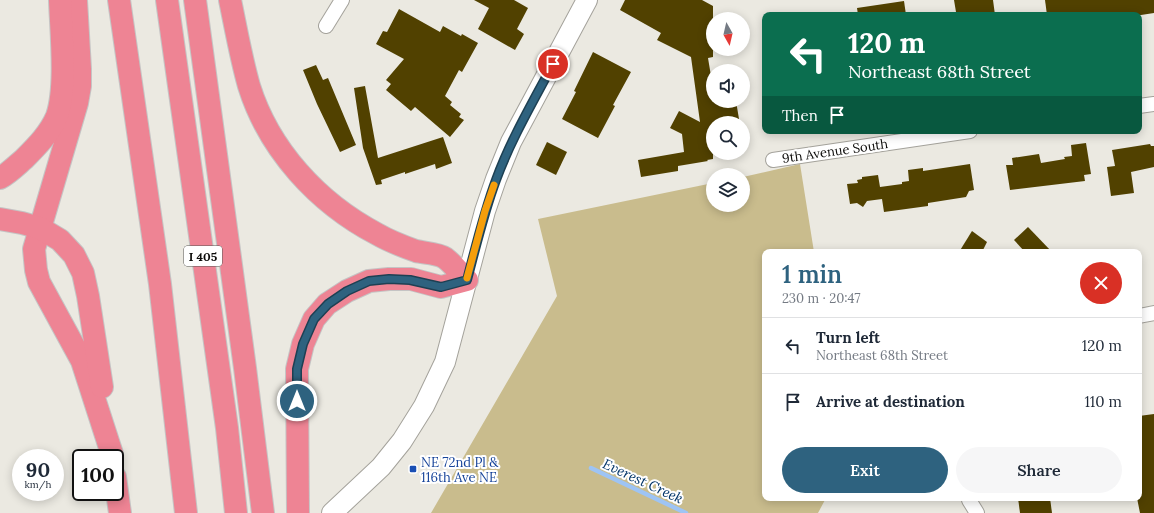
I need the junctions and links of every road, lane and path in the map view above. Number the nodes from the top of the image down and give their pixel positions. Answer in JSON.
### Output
{"nodes":[{"id":1,"x":60,"y":0,"type":"edge"},
{"id":2,"x":76,"y":0,"type":"edge"},
{"id":3,"x":119,"y":0,"type":"edge"},
{"id":4,"x":167,"y":0,"type":"edge"},
{"id":5,"x":195,"y":0,"type":"edge"},
{"id":6,"x":230,"y":0,"type":"edge"},
{"id":7,"x":342,"y":0,"type":"edge"},
{"id":8,"x":587,"y":0,"type":"edge"},
{"id":9,"x":326,"y":26,"type":"dead end"},
{"id":10,"x":1154,"y":104,"type":"edge"},
{"id":11,"x":1142,"y":106,"type":"edge"},
{"id":12,"x":950,"y":134,"type":"edge"},
{"id":13,"x":24,"y":158,"type":"junction"},
{"id":14,"x":773,"y":160,"type":"dead end"},
{"id":15,"x":0,"y":162,"type":"edge"},
{"id":16,"x":0,"y":178,"type":"edge"},
{"id":17,"x":0,"y":219,"type":"edge"},
{"id":18,"x":40,"y":228,"type":"junction"},
{"id":19,"x":467,"y":280,"type":"junction"},
{"id":20,"x":1154,"y":313,"type":"edge"},
{"id":21,"x":1142,"y":315,"type":"edge"},
{"id":22,"x":110,"y":449,"type":"edge"},
{"id":23,"x":111,"y":449,"type":"edge"},
{"id":24,"x":118,"y":501,"type":"edge"},
{"id":25,"x":970,"y":501,"type":"edge"},
{"id":26,"x":334,"y":511,"type":"edge"},
{"id":27,"x":120,"y":513,"type":"edge"},
{"id":28,"x":186,"y":513,"type":"edge"},
{"id":29,"x":236,"y":513,"type":"edge"},
{"id":30,"x":263,"y":513,"type":"edge"},
{"id":31,"x":298,"y":513,"type":"edge"},
{"id":32,"x":976,"y":513,"type":"edge"}],
"edges":[{"from":1,"to":13,"type":"highway"},
{"from":2,"to":18,"type":"highway"},
{"from":3,"to":28,"type":"highway"},
{"from":4,"to":29,"type":"highway","number":"I 405"},
{"from":5,"to":30,"type":"highway"},
{"from":6,"to":19,"type":"highway"},
{"from":7,"to":9,"type":"street"},
{"from":8,"to":19,"type":"main road"},
{"from":10,"to":11,"type":"street"},
{"from":12,"to":14,"type":"street","name":"9th Avenue South"},
{"from":13,"to":15,"type":"highway"},
{"from":13,"to":16,"type":"highway"},
{"from":17,"to":18,"type":"highway"},
{"from":18,"to":22,"type":"highway"},
{"from":18,"to":23,"type":"highway"},
{"from":19,"to":26,"type":"main road"},
{"from":19,"to":31,"type":"highway"},
{"from":20,"to":21,"type":"street"},
{"from":24,"to":27,"type":"highway"},
{"from":25,"to":32,"type":"street"}]}
